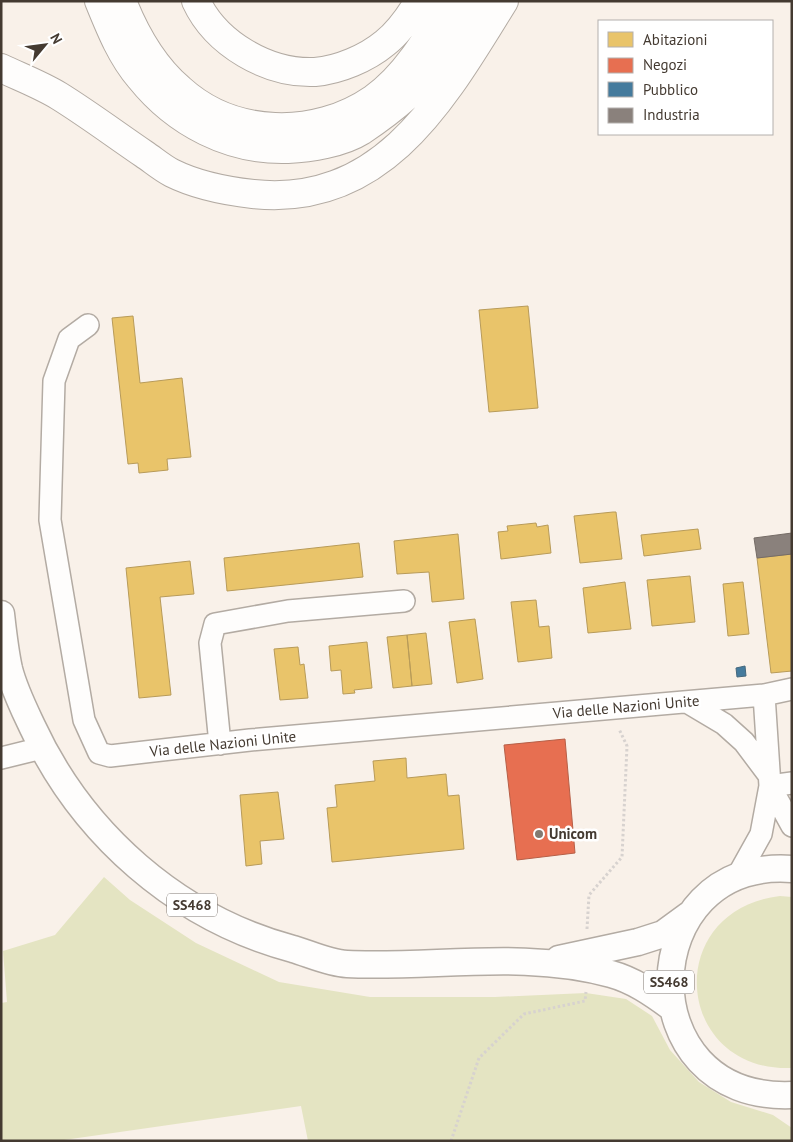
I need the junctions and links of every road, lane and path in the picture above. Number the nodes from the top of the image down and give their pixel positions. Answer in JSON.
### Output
{"nodes":[{"id":1,"x":99,"y":1,"type":"edge"},
{"id":2,"x":122,"y":1,"type":"edge"},
{"id":3,"x":196,"y":1,"type":"edge"},
{"id":4,"x":419,"y":1,"type":"edge"},
{"id":5,"x":450,"y":1,"type":"edge"},
{"id":6,"x":474,"y":1,"type":"edge"},
{"id":7,"x":504,"y":1,"type":"edge"},
{"id":8,"x":1,"y":68,"type":"edge"},
{"id":9,"x":88,"y":325,"type":"dead end"},
{"id":10,"x":404,"y":601,"type":"dead end"},
{"id":11,"x":1,"y":614,"type":"edge"},
{"id":12,"x":792,"y":689,"type":"edge"},
{"id":13,"x":764,"y":695,"type":"junction"},
{"id":14,"x":687,"y":702,"type":"junction"},
{"id":15,"x":608,"y":708,"type":"junction"},
{"id":16,"x":220,"y":744,"type":"junction"},
{"id":17,"x":42,"y":748,"type":"junction"},
{"id":18,"x":1,"y":758,"type":"edge"},
{"id":19,"x":769,"y":780,"type":"junction"},
{"id":20,"x":792,"y":783,"type":"edge"},
{"id":21,"x":792,"y":826,"type":"edge"},
{"id":22,"x":792,"y":869,"type":"edge"},
{"id":23,"x":737,"y":878,"type":"junction"},
{"id":24,"x":691,"y":914,"type":"junction"},
{"id":25,"x":586,"y":954,"type":"junction"},
{"id":26,"x":541,"y":962,"type":"junction"},
{"id":27,"x":586,"y":993,"type":"dead end"},
{"id":28,"x":671,"y":1006,"type":"junction"},
{"id":29,"x":786,"y":1100,"type":"edge"},
{"id":30,"x":451,"y":1141,"type":"edge"}],
"edges":[{"from":1,"to":6,"type":"highway"},
{"from":2,"to":5,"type":"highway"},
{"from":3,"to":4,"type":"highway"},
{"from":7,"to":8,"type":"highway"},
{"from":9,"to":16,"type":"street","name":"Via delle Nazioni Unite"},
{"from":10,"to":16,"type":"street"},
{"from":11,"to":17,"type":"main road","number":"SS468"},
{"from":12,"to":13,"type":"street","name":"Via delle Nazioni Unite"},
{"from":13,"to":14,"type":"street","name":"Via delle Nazioni Unite"},
{"from":13,"to":19,"type":"street"},
{"from":14,"to":15,"type":"street","name":"Via delle Nazioni Unite"},
{"from":14,"to":19,"type":"street"},
{"from":15,"to":16,"type":"street","name":"Via delle Nazioni Unite"},
{"from":15,"to":25,"type":"path"},
{"from":17,"to":18,"type":"street"},
{"from":17,"to":26,"type":"main road","number":"SS468"},
{"from":19,"to":20,"type":"street"},
{"from":19,"to":21,"type":"street"},
{"from":19,"to":23,"type":"street"},
{"from":22,"to":23,"type":"main road","number":"SS468"},
{"from":23,"to":24,"type":"main road","number":"SS468"},
{"from":24,"to":25,"type":"main road","number":"SS468"},
{"from":24,"to":28,"type":"main road","number":"SS468"},
{"from":25,"to":26,"type":"main road","number":"SS468"},
{"from":26,"to":28,"type":"main road","number":"SS468"},
{"from":27,"to":30,"type":"path"},
{"from":28,"to":29,"type":"main road","number":"SS468"}]}
